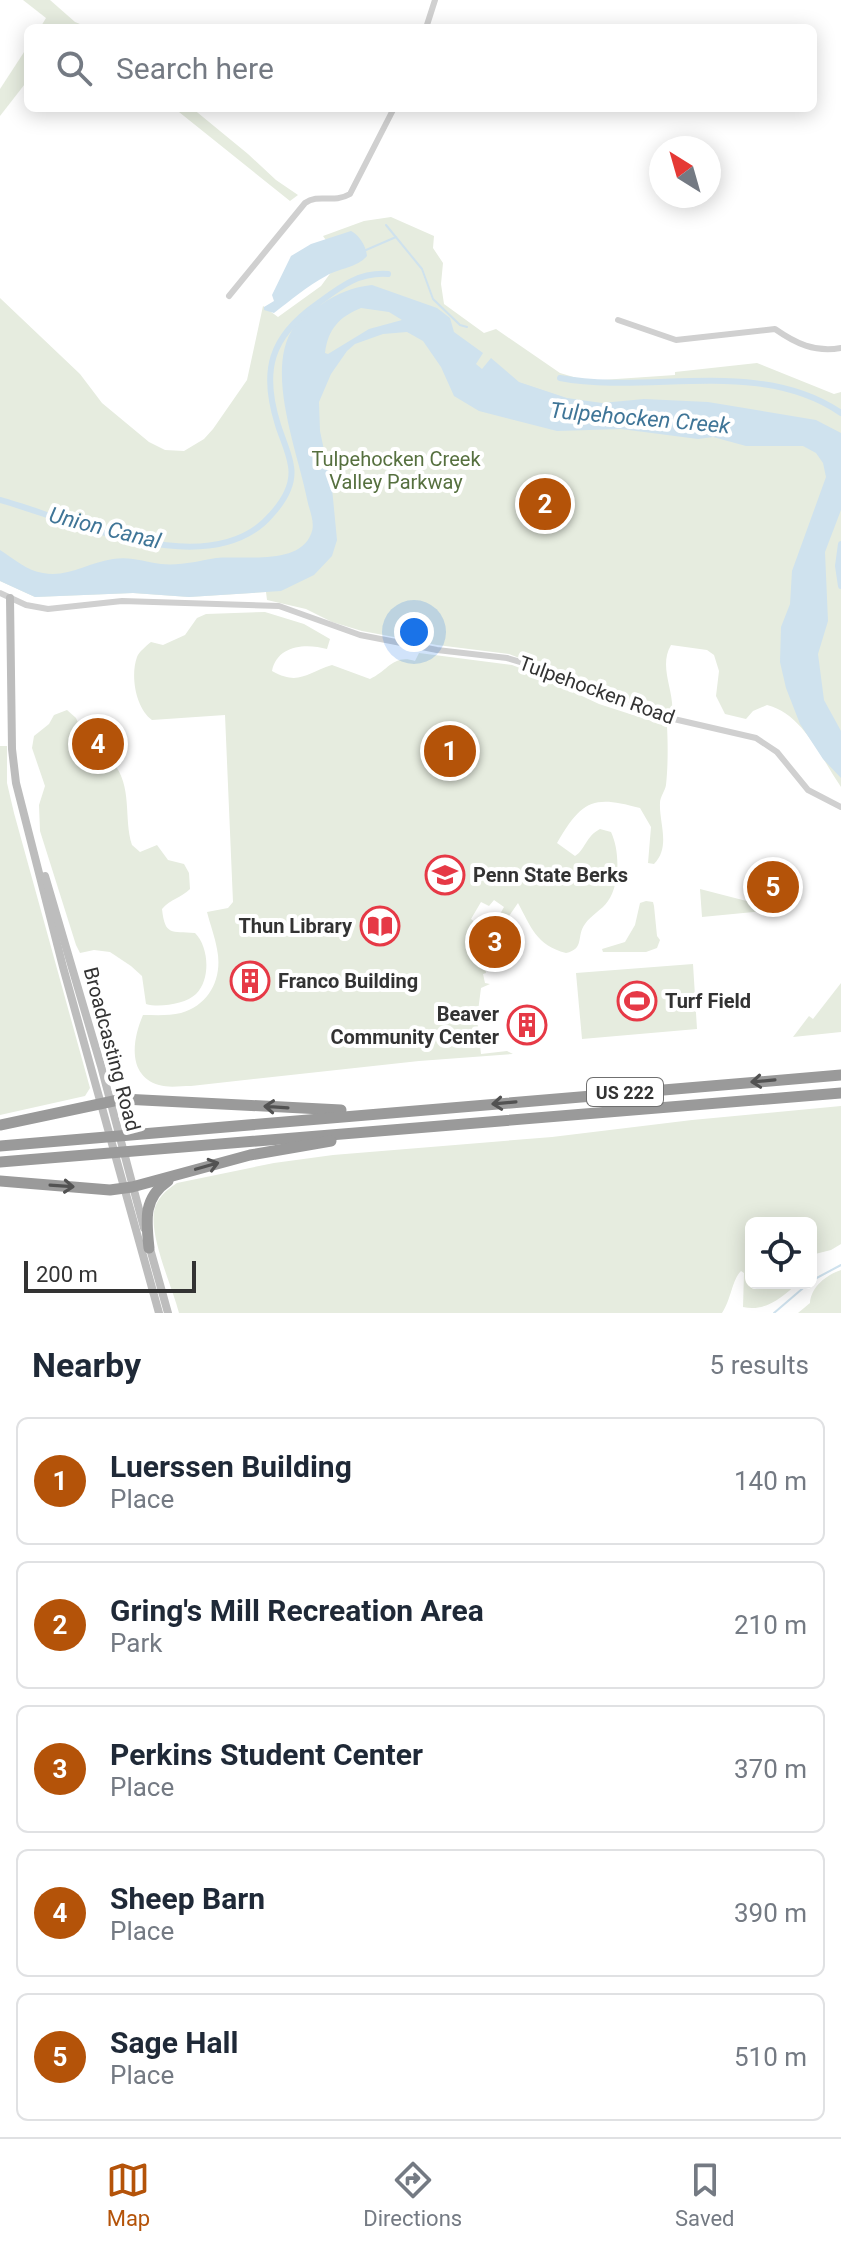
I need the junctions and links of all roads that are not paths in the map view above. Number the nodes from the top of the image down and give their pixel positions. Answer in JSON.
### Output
{"nodes":[{"id":1,"x":435,"y":0,"type":"edge"},
{"id":2,"x":427,"y":24,"type":"edge"},
{"id":3,"x":392,"y":112,"type":"edge"},
{"id":4,"x":229,"y":296,"type":"dead end"},
{"id":5,"x":618,"y":320,"type":"dead end"},
{"id":6,"x":841,"y":348,"type":"edge"},
{"id":7,"x":0,"y":593,"type":"edge"},
{"id":8,"x":10,"y":598,"type":"junction"},
{"id":9,"x":841,"y":807,"type":"edge"},
{"id":10,"x":841,"y":1075,"type":"edge"},
{"id":11,"x":841,"y":1093,"type":"edge"},
{"id":12,"x":105,"y":1103,"type":"junction"},
{"id":13,"x":410,"y":1111,"type":"junction"},
{"id":14,"x":0,"y":1125,"type":"edge"},
{"id":15,"x":447,"y":1125,"type":"junction"},
{"id":16,"x":0,"y":1146,"type":"edge"},
{"id":17,"x":0,"y":1162,"type":"edge"},
{"id":18,"x":177,"y":1176,"type":"junction"},
{"id":19,"x":0,"y":1181,"type":"edge"},
{"id":20,"x":129,"y":1188,"type":"junction"},
{"id":21,"x":149,"y":1248,"type":"junction"},
{"id":22,"x":159,"y":1313,"type":"edge"},
{"id":23,"x":168,"y":1313,"type":"edge"}],
"edges":[{"from":1,"to":2,"type":"street"},
{"from":3,"to":4,"type":"street"},
{"from":5,"to":6,"type":"street"},
{"from":7,"to":8,"type":"street","name":"Tulpehocken Road"},
{"from":8,"to":9,"type":"street","name":"Tulpehocken Road"},
{"from":8,"to":12,"type":"street","name":"Broadcasting Road"},
{"from":10,"to":13,"type":"highway","number":"US 222","one_way":true},
{"from":11,"to":15,"type":"highway","number":"US 222"},
{"from":13,"to":12,"type":"highway","one_way":true},
{"from":12,"to":14,"type":"highway"},
{"from":12,"to":20,"type":"street","name":"Broadcasting Road"},
{"from":13,"to":16,"type":"highway","number":"US 222"},
{"from":15,"to":17,"type":"highway","number":"US 222"},
{"from":18,"to":15,"type":"highway","one_way":true},
{"from":18,"to":20,"type":"highway"},
{"from":18,"to":21,"type":"highway"},
{"from":19,"to":20,"type":"highway","one_way":true},
{"from":20,"to":21,"type":"street","name":"Broadcasting Road"},
{"from":20,"to":22,"type":"street","name":"Broadcasting Road"},
{"from":21,"to":23,"type":"street","name":"Broadcasting Road"}]}
